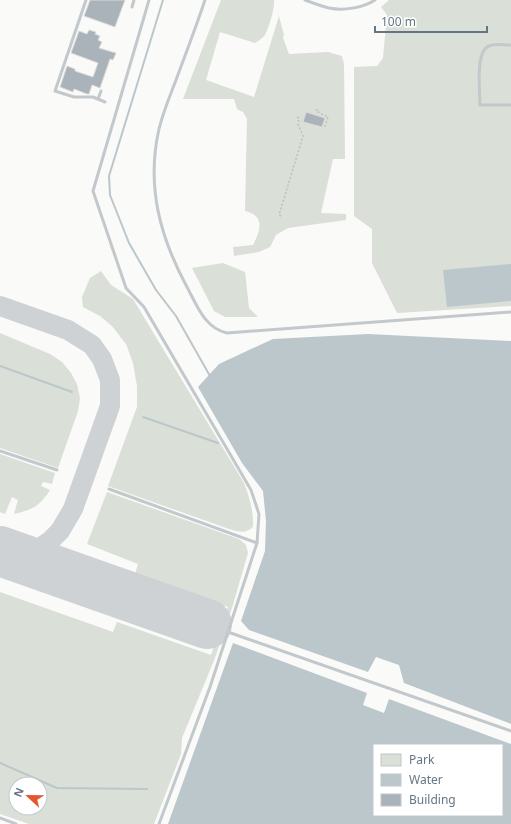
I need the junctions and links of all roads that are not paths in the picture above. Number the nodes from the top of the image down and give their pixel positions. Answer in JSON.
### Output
{"nodes":[{"id":1,"x":86,"y":0,"type":"edge"},
{"id":2,"x":134,"y":0,"type":"edge"},
{"id":3,"x":148,"y":0,"type":"edge"},
{"id":4,"x":205,"y":0,"type":"edge"},
{"id":5,"x":305,"y":0,"type":"edge"},
{"id":6,"x":375,"y":0,"type":"edge"},
{"id":7,"x":132,"y":6,"type":"dead end"},
{"id":8,"x":511,"y":45,"type":"edge"},
{"id":9,"x":101,"y":91,"type":"dead end"},
{"id":10,"x":98,"y":99,"type":"junction"},
{"id":11,"x":105,"y":102,"type":"dead end"},
{"id":12,"x":511,"y":105,"type":"edge"},
{"id":13,"x":511,"y":312,"type":"edge"},
{"id":14,"x":0,"y":451,"type":"edge"},
{"id":15,"x":56,"y":470,"type":"dead end"},
{"id":16,"x":109,"y":490,"type":"dead end"},
{"id":17,"x":257,"y":543,"type":"junction"},
{"id":18,"x":228,"y":632,"type":"junction"},
{"id":19,"x":511,"y":731,"type":"edge"},
{"id":20,"x":0,"y":818,"type":"edge"},
{"id":21,"x":16,"y":824,"type":"edge"},
{"id":22,"x":159,"y":824,"type":"edge"}],
"edges":[{"from":1,"to":10,"type":"lane"},
{"from":2,"to":7,"type":"lane"},
{"from":3,"to":17,"type":"lane"},
{"from":4,"to":13,"type":"lane"},
{"from":5,"to":6,"type":"lane"},
{"from":8,"to":12,"type":"lane"},
{"from":9,"to":10,"type":"lane"},
{"from":10,"to":11,"type":"lane"},
{"from":14,"to":15,"type":"lane"},
{"from":16,"to":17,"type":"lane"},
{"from":17,"to":18,"type":"lane"},
{"from":18,"to":19,"type":"lane"},
{"from":18,"to":22,"type":"lane"},
{"from":20,"to":21,"type":"lane"}]}
